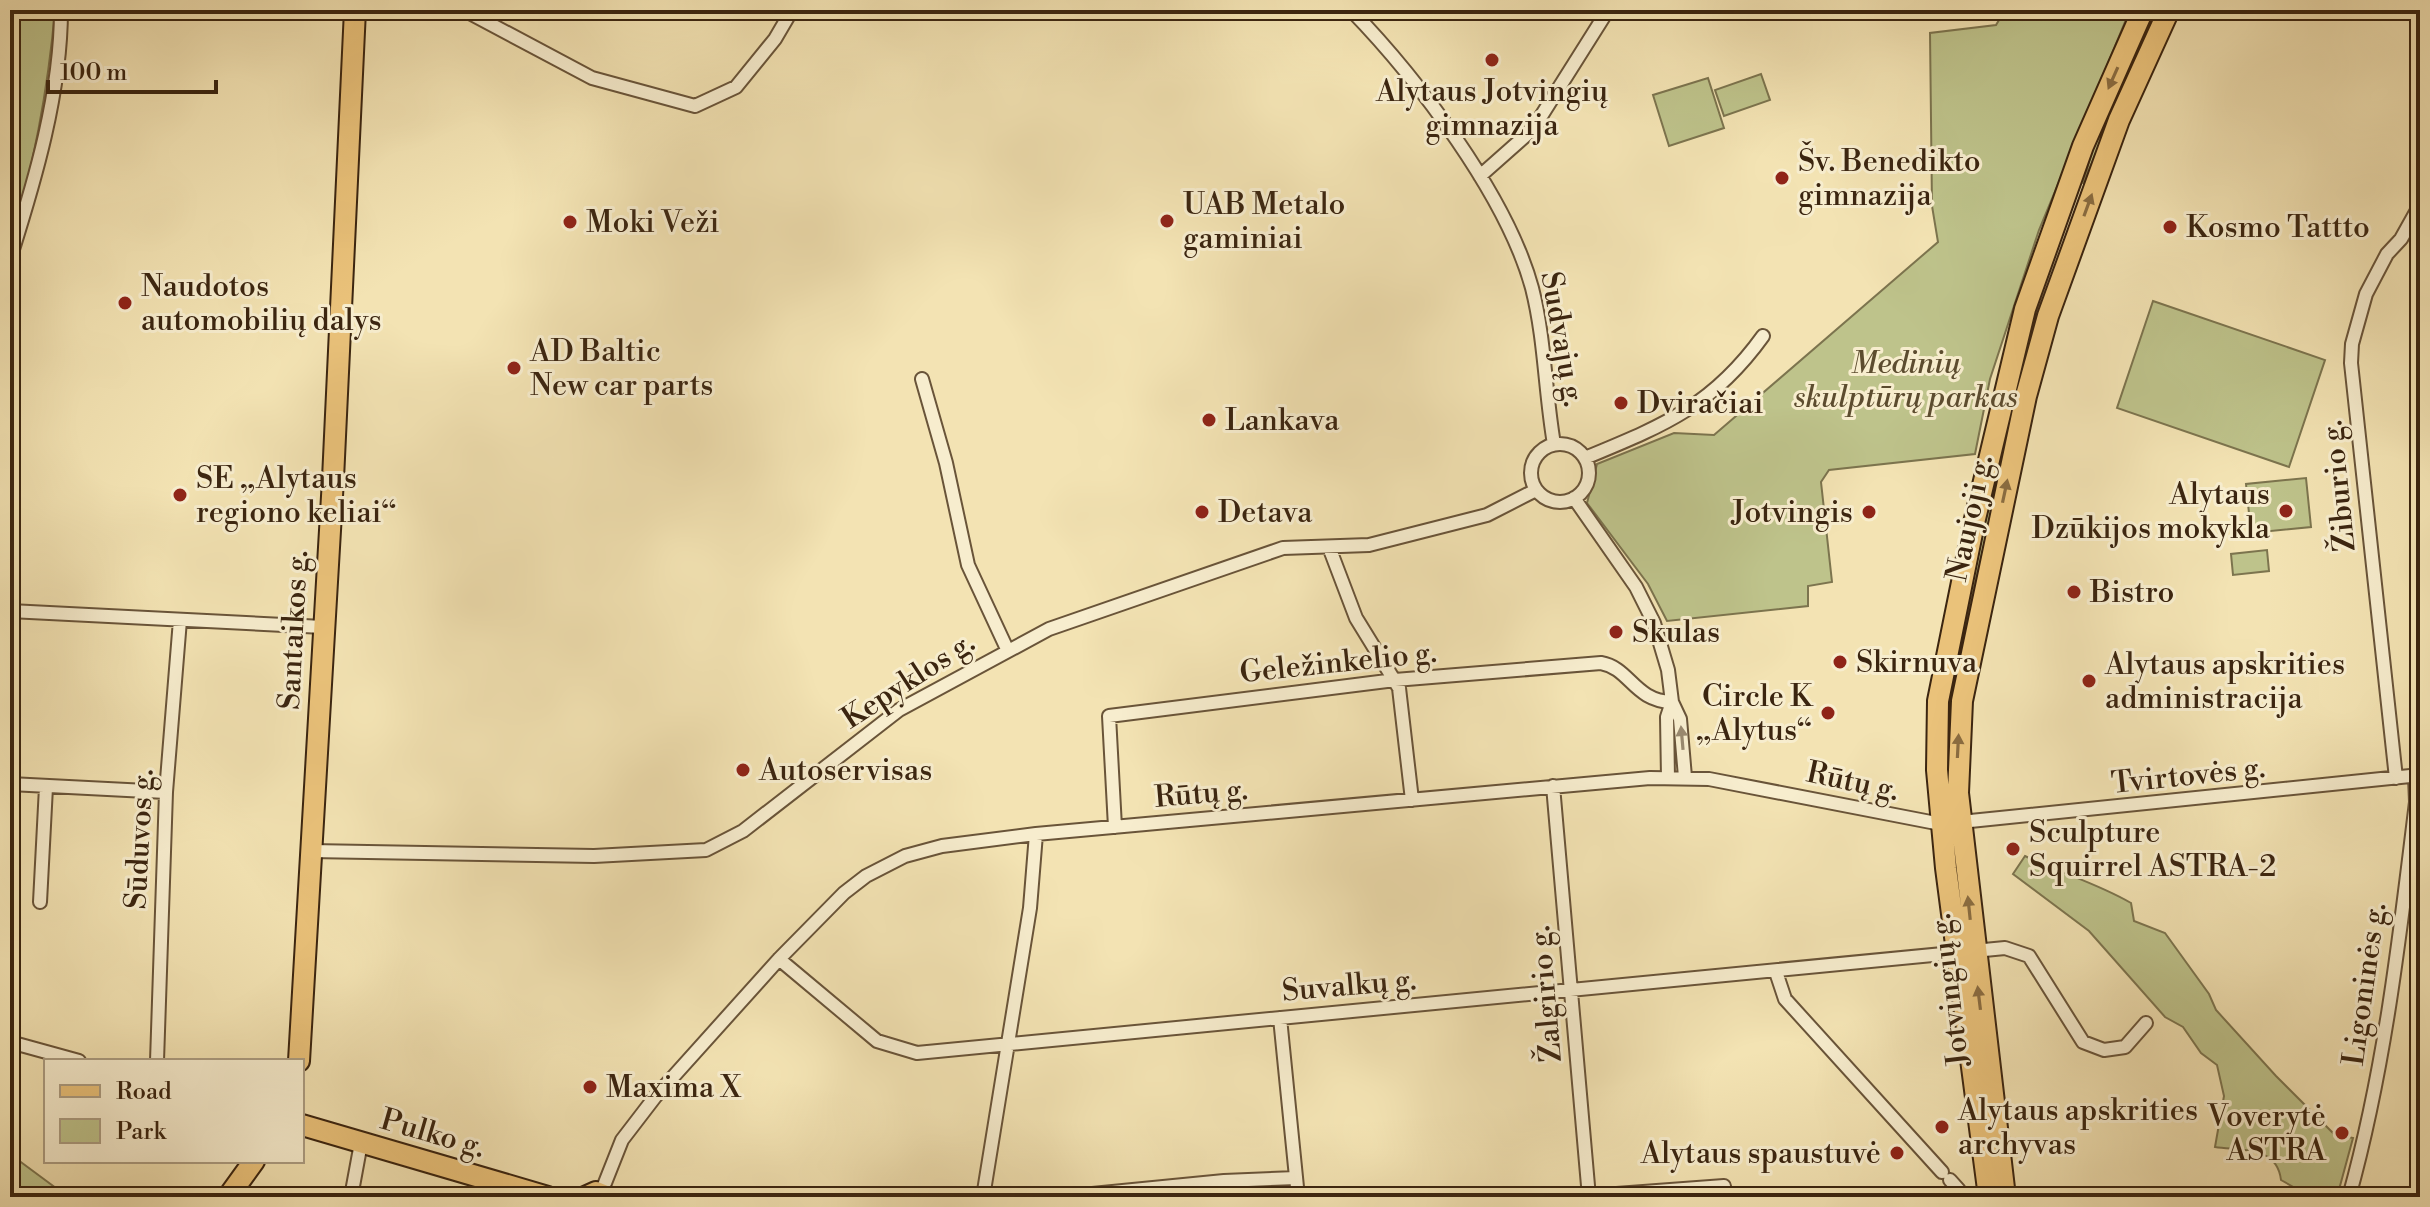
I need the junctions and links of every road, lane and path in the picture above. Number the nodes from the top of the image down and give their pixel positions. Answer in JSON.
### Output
{"nodes":[{"id":1,"x":61,"y":10,"type":"edge"},
{"id":2,"x":355,"y":10,"type":"edge"},
{"id":3,"x":464,"y":10,"type":"edge"},
{"id":4,"x":792,"y":10,"type":"edge"},
{"id":5,"x":1351,"y":10,"type":"edge"},
{"id":6,"x":1608,"y":10,"type":"edge"},
{"id":7,"x":2143,"y":10,"type":"edge"},
{"id":8,"x":2169,"y":10,"type":"edge"},
{"id":9,"x":1480,"y":176,"type":"junction"},
{"id":10,"x":2420,"y":205,"type":"edge"},
{"id":11,"x":10,"y":259,"type":"edge"},
{"id":12,"x":2037,"y":269,"type":"junction"},
{"id":13,"x":2060,"y":278,"type":"junction"},
{"id":14,"x":1763,"y":336,"type":"dead end"},
{"id":15,"x":922,"y":379,"type":"dead end"},
{"id":16,"x":1554,"y":444,"type":"junction"},
{"id":17,"x":1585,"y":458,"type":"junction"},
{"id":18,"x":1536,"y":490,"type":"junction"},
{"id":19,"x":1574,"y":498,"type":"junction"},
{"id":20,"x":1329,"y":547,"type":"junction"},
{"id":21,"x":10,"y":611,"type":"edge"},
{"id":22,"x":180,"y":620,"type":"junction"},
{"id":23,"x":323,"y":627,"type":"junction"},
{"id":24,"x":1007,"y":649,"type":"junction"},
{"id":25,"x":1395,"y":680,"type":"junction"},
{"id":26,"x":1672,"y":702,"type":"junction"},
{"id":27,"x":2418,"y":776,"type":"edge"},
{"id":28,"x":1685,"y":777,"type":"junction"},
{"id":29,"x":1668,"y":778,"type":"junction"},
{"id":30,"x":2396,"y":778,"type":"junction"},
{"id":31,"x":10,"y":784,"type":"edge"},
{"id":32,"x":1553,"y":786,"type":"junction"},
{"id":33,"x":46,"y":787,"type":"junction"},
{"id":34,"x":166,"y":792,"type":"junction"},
{"id":35,"x":1412,"y":800,"type":"junction"},
{"id":36,"x":1951,"y":824,"type":"junction"},
{"id":37,"x":1115,"y":827,"type":"junction"},
{"id":38,"x":1036,"y":834,"type":"junction"},
{"id":39,"x":311,"y":851,"type":"junction"},
{"id":40,"x":40,"y":902,"type":"dead end"},
{"id":41,"x":1965,"y":952,"type":"junction"},
{"id":42,"x":779,"y":959,"type":"junction"},
{"id":43,"x":1776,"y":972,"type":"junction"},
{"id":44,"x":1570,"y":990,"type":"junction"},
{"id":45,"x":1280,"y":1018,"type":"junction"},
{"id":46,"x":2146,"y":1023,"type":"dead end"},
{"id":47,"x":1009,"y":1041,"type":"junction"},
{"id":48,"x":10,"y":1042,"type":"edge"},
{"id":49,"x":72,"y":1059,"type":"edge"},
{"id":50,"x":157,"y":1059,"type":"edge"},
{"id":51,"x":299,"y":1059,"type":"edge"},
{"id":52,"x":304,"y":1126,"type":"edge"},
{"id":53,"x":361,"y":1143,"type":"junction"},
{"id":54,"x":253,"y":1163,"type":"edge"},
{"id":55,"x":1296,"y":1178,"type":"junction"},
{"id":56,"x":1724,"y":1186,"type":"dead end"},
{"id":57,"x":1959,"y":1190,"type":"dead end"},
{"id":58,"x":1082,"y":1195,"type":"dead end"},
{"id":59,"x":598,"y":1196,"type":"edge"},
{"id":60,"x":228,"y":1197,"type":"edge"},
{"id":61,"x":351,"y":1197,"type":"edge"},
{"id":62,"x":548,"y":1197,"type":"edge"},
{"id":63,"x":983,"y":1197,"type":"edge"},
{"id":64,"x":1298,"y":1197,"type":"edge"},
{"id":65,"x":1585,"y":1197,"type":"edge"},
{"id":66,"x":1989,"y":1197,"type":"edge"},
{"id":67,"x":2005,"y":1197,"type":"edge"},
{"id":68,"x":2349,"y":1197,"type":"edge"}],
"edges":[{"from":1,"to":11,"type":"street"},
{"from":2,"to":23,"type":"main road","name":"Santaikos g."},
{"from":3,"to":4,"type":"street"},
{"from":5,"to":9,"type":"street","name":"Sudvajų g."},
{"from":6,"to":9,"type":"street"},
{"from":7,"to":12,"type":"main road","name":"Naujoji g.","one_way":true},
{"from":13,"to":8,"type":"main road","name":"Naujoji g.","one_way":true},
{"from":9,"to":16,"type":"street","name":"Sudvajų g."},
{"from":10,"to":30,"type":"street","name":"Žiburio g."},
{"from":12,"to":13,"type":"main road"},
{"from":12,"to":36,"type":"main road","name":"Naujoji g."},
{"from":36,"to":13,"type":"main road","name":"Naujoji g.","one_way":true},
{"from":14,"to":17,"type":"street"},
{"from":15,"to":24,"type":"street"},
{"from":16,"to":17,"type":"street"},
{"from":16,"to":18,"type":"street"},
{"from":17,"to":19,"type":"street"},
{"from":18,"to":19,"type":"street"},
{"from":18,"to":20,"type":"street","name":"Kepyklos g."},
{"from":19,"to":26,"type":"street"},
{"from":20,"to":24,"type":"street","name":"Kepyklos g."},
{"from":20,"to":25,"type":"street"},
{"from":21,"to":22,"type":"street"},
{"from":22,"to":23,"type":"street"},
{"from":22,"to":34,"type":"street","name":"Sūduvos g."},
{"from":23,"to":39,"type":"main road","name":"Santaikos g."},
{"from":24,"to":39,"type":"street","name":"Kepyklos g."},
{"from":25,"to":26,"type":"street","name":"Geležinkelio g."},
{"from":25,"to":35,"type":"street"},
{"from":25,"to":37,"type":"street","name":"Geležinkelio g."},
{"from":28,"to":26,"type":"street","one_way":true},
{"from":26,"to":29,"type":"street"},
{"from":27,"to":30,"type":"street","name":"Tvirtovės g."},
{"from":27,"to":68,"type":"street","name":"Ligoninės g."},
{"from":28,"to":29,"type":"street","name":"Rūtų g."},
{"from":28,"to":36,"type":"street","name":"Rūtų g."},
{"from":29,"to":32,"type":"street","name":"Rūtų g."},
{"from":30,"to":36,"type":"street","name":"Tvirtovės g."},
{"from":31,"to":33,"type":"street"},
{"from":32,"to":35,"type":"street","name":"Rūtų g."},
{"from":32,"to":44,"type":"street","name":"Žalgirio g."},
{"from":33,"to":34,"type":"street"},
{"from":33,"to":40,"type":"street"},
{"from":34,"to":50,"type":"street","name":"Sūduvos g."},
{"from":35,"to":37,"type":"street","name":"Rūtų g."},
{"from":36,"to":41,"type":"main road","name":"Jotvingių g."},
{"from":37,"to":38,"type":"street","name":"Rūtų g."},
{"from":38,"to":42,"type":"street","name":"Rūtų g."},
{"from":38,"to":47,"type":"street"},
{"from":39,"to":51,"type":"main road","name":"Santaikos g."},
{"from":41,"to":43,"type":"street","name":"Suvalkų g."},
{"from":41,"to":46,"type":"street","name":"Suvalkų g."},
{"from":41,"to":66,"type":"main road","name":"Jotvingių g."},
{"from":67,"to":41,"type":"main road","name":"Jotvingių g.","one_way":true},
{"from":42,"to":47,"type":"street","name":"Suvalkų g."},
{"from":42,"to":59,"type":"street","name":"Rūtų g."},
{"from":43,"to":44,"type":"street","name":"Suvalkų g."},
{"from":43,"to":57,"type":"street"},
{"from":44,"to":45,"type":"street","name":"Suvalkų g."},
{"from":44,"to":65,"type":"street","name":"Žalgirio g."},
{"from":45,"to":47,"type":"street","name":"Suvalkų g."},
{"from":45,"to":55,"type":"street"},
{"from":47,"to":63,"type":"street"},
{"from":48,"to":49,"type":"street"},
{"from":52,"to":53,"type":"main road","name":"Pulko g."},
{"from":53,"to":61,"type":"street"},
{"from":53,"to":62,"type":"main road","name":"Pulko g."},
{"from":54,"to":60,"type":"main road"},
{"from":55,"to":58,"type":"street"},
{"from":55,"to":64,"type":"street"},
{"from":56,"to":65,"type":"street"}]}
